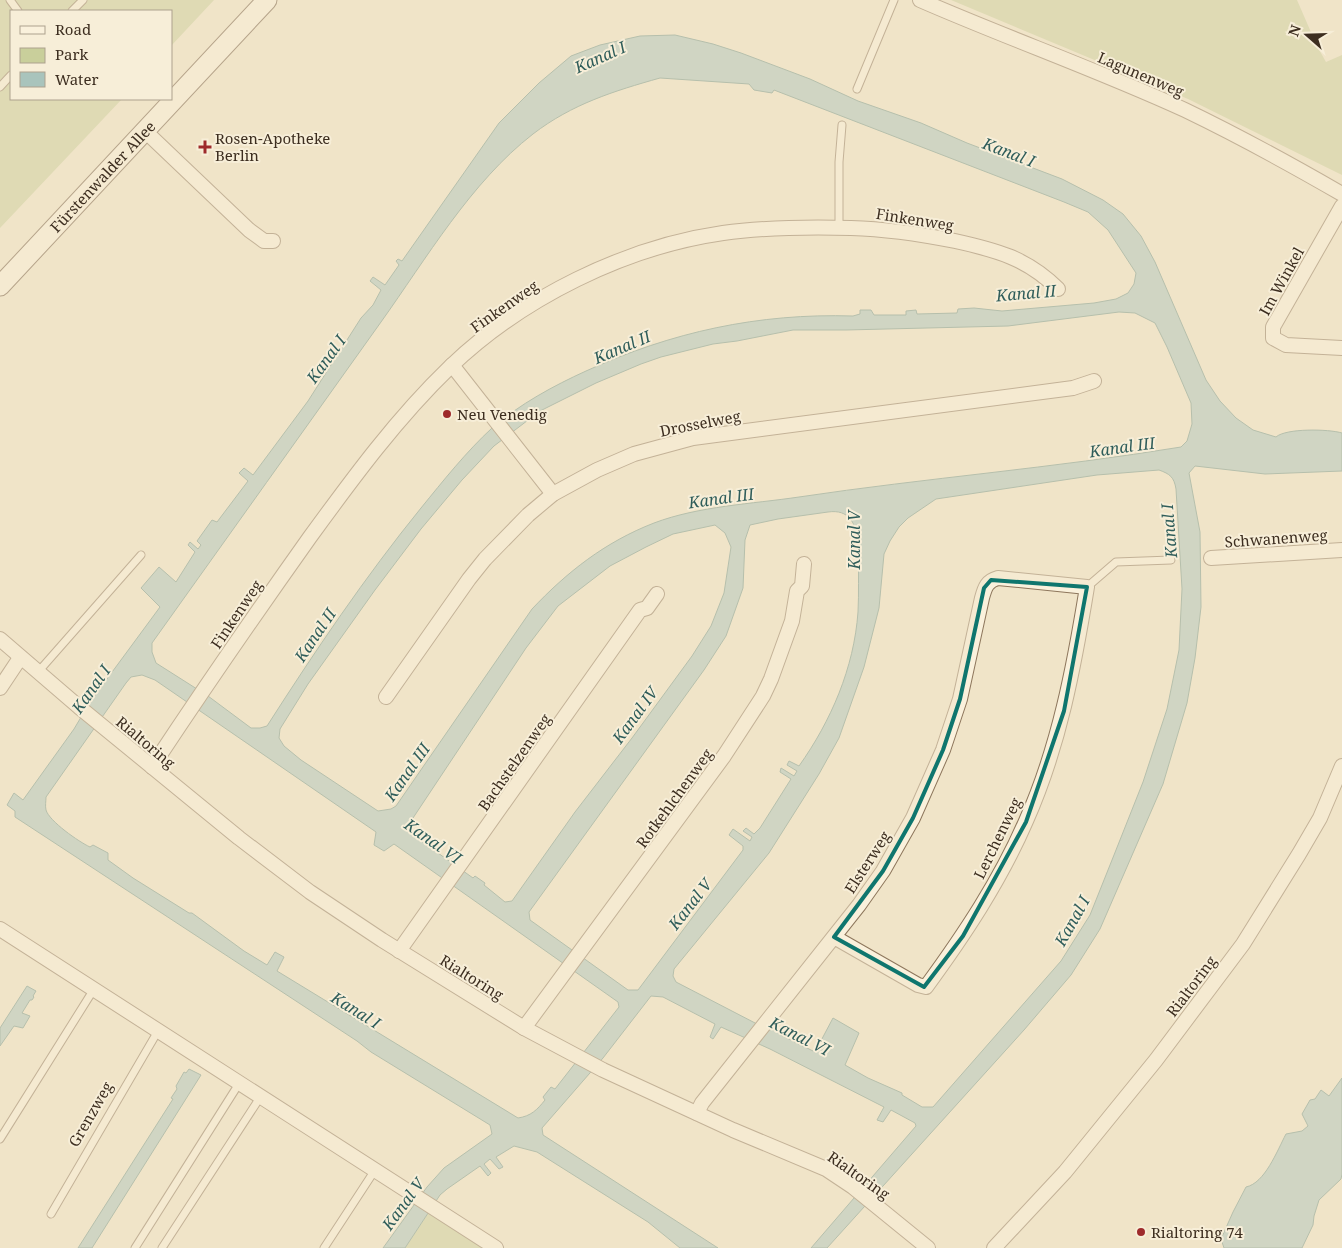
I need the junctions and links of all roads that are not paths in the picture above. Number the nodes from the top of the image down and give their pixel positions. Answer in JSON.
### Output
{"nodes":[{"id":1,"x":83,"y":0,"type":"edge"},
{"id":2,"x":894,"y":0,"type":"edge"},
{"id":3,"x":920,"y":0,"type":"edge"},
{"id":4,"x":256,"y":4,"type":"edge"},
{"id":5,"x":73,"y":10,"type":"edge"},
{"id":6,"x":10,"y":76,"type":"edge"},
{"id":7,"x":0,"y":87,"type":"edge"},
{"id":8,"x":856,"y":89,"type":"dead end"},
{"id":9,"x":172,"y":98,"type":"edge"},
{"id":10,"x":171,"y":100,"type":"edge"},
{"id":11,"x":842,"y":125,"type":"dead end"},
{"id":12,"x":144,"y":130,"type":"junction"},
{"id":13,"x":1342,"y":194,"type":"edge"},
{"id":14,"x":1342,"y":206,"type":"edge"},
{"id":15,"x":839,"y":227,"type":"junction"},
{"id":16,"x":273,"y":241,"type":"dead end"},
{"id":17,"x":0,"y":286,"type":"edge"},
{"id":18,"x":1058,"y":289,"type":"dead end"},
{"id":19,"x":1342,"y":348,"type":"edge"},
{"id":20,"x":452,"y":365,"type":"junction"},
{"id":21,"x":1094,"y":381,"type":"dead end"},
{"id":22,"x":553,"y":494,"type":"junction"},
{"id":23,"x":1342,"y":550,"type":"edge"},
{"id":24,"x":141,"y":555,"type":"dead end"},
{"id":25,"x":1211,"y":558,"type":"dead end"},
{"id":26,"x":1171,"y":560,"type":"dead end"},
{"id":27,"x":804,"y":564,"type":"dead end"},
{"id":28,"x":1087,"y":587,"type":"junction"},
{"id":29,"x":657,"y":594,"type":"dead end"},
{"id":30,"x":0,"y":639,"type":"edge"},
{"id":31,"x":20,"y":658,"type":"junction"},
{"id":32,"x":38,"y":672,"type":"junction"},
{"id":33,"x":0,"y":688,"type":"edge"},
{"id":34,"x":386,"y":697,"type":"dead end"},
{"id":35,"x":1342,"y":766,"type":"edge"},
{"id":36,"x":152,"y":768,"type":"junction"},
{"id":37,"x":1,"y":933,"type":"edge"},
{"id":38,"x":834,"y":937,"type":"junction"},
{"id":39,"x":399,"y":951,"type":"junction"},
{"id":40,"x":94,"y":989,"type":"junction"},
{"id":41,"x":524,"y":1028,"type":"junction"},
{"id":42,"x":158,"y":1031,"type":"junction"},
{"id":43,"x":240,"y":1082,"type":"junction"},
{"id":44,"x":261,"y":1096,"type":"junction"},
{"id":45,"x":697,"y":1113,"type":"junction"},
{"id":46,"x":0,"y":1139,"type":"edge"},
{"id":47,"x":375,"y":1170,"type":"junction"},
{"id":48,"x":51,"y":1214,"type":"dead end"},
{"id":49,"x":135,"y":1248,"type":"edge"},
{"id":50,"x":162,"y":1248,"type":"edge"},
{"id":51,"x":324,"y":1248,"type":"edge"},
{"id":52,"x":496,"y":1248,"type":"edge"},
{"id":53,"x":928,"y":1248,"type":"edge"},
{"id":54,"x":994,"y":1248,"type":"edge"}],
"edges":[{"from":1,"to":5,"type":"lane"},
{"from":2,"to":8,"type":"lane"},
{"from":3,"to":13,"type":"street","name":"Lagunenweg"},
{"from":4,"to":9,"type":"main road","name":"Fürstenwalder Allee"},
{"from":6,"to":7,"type":"lane"},
{"from":10,"to":12,"type":"main road","name":"Fürstenwalder Allee"},
{"from":11,"to":15,"type":"lane"},
{"from":12,"to":16,"type":"street"},
{"from":12,"to":17,"type":"main road","name":"Fürstenwalder Allee"},
{"from":14,"to":19,"type":"street","name":"Im Winkel"},
{"from":15,"to":18,"type":"street","name":"Finkenweg"},
{"from":15,"to":20,"type":"street","name":"Finkenweg"},
{"from":20,"to":22,"type":"street"},
{"from":20,"to":36,"type":"street","name":"Finkenweg"},
{"from":21,"to":22,"type":"street","name":"Drosselweg"},
{"from":22,"to":34,"type":"street","name":"Drosselweg"},
{"from":23,"to":25,"type":"street","name":"Schwanenweg"},
{"from":24,"to":32,"type":"lane"},
{"from":26,"to":28,"type":"lane"},
{"from":27,"to":41,"type":"street","name":"Rotkehlchenweg"},
{"from":28,"to":38,"type":"street","name":"Elsterweg"},
{"from":28,"to":38,"type":"street","name":"Lerchenweg"},
{"from":29,"to":39,"type":"street","name":"Bachstelzenweg"},
{"from":30,"to":31,"type":"street","name":"Rialtoring"},
{"from":31,"to":32,"type":"street","name":"Rialtoring"},
{"from":31,"to":33,"type":"street"},
{"from":32,"to":36,"type":"street","name":"Rialtoring"},
{"from":35,"to":54,"type":"street","name":"Rialtoring"},
{"from":36,"to":39,"type":"street","name":"Rialtoring"},
{"from":37,"to":40,"type":"street"},
{"from":38,"to":45,"type":"street","name":"Elsterweg"},
{"from":39,"to":41,"type":"street","name":"Rialtoring"},
{"from":40,"to":42,"type":"street"},
{"from":40,"to":46,"type":"lane"},
{"from":41,"to":45,"type":"street","name":"Rialtoring"},
{"from":42,"to":43,"type":"street"},
{"from":42,"to":48,"type":"lane","name":"Grenzweg"},
{"from":43,"to":44,"type":"street"},
{"from":43,"to":49,"type":"lane"},
{"from":44,"to":47,"type":"street"},
{"from":44,"to":50,"type":"lane"},
{"from":45,"to":53,"type":"street","name":"Rialtoring"},
{"from":47,"to":51,"type":"lane"},
{"from":47,"to":52,"type":"street"}]}
